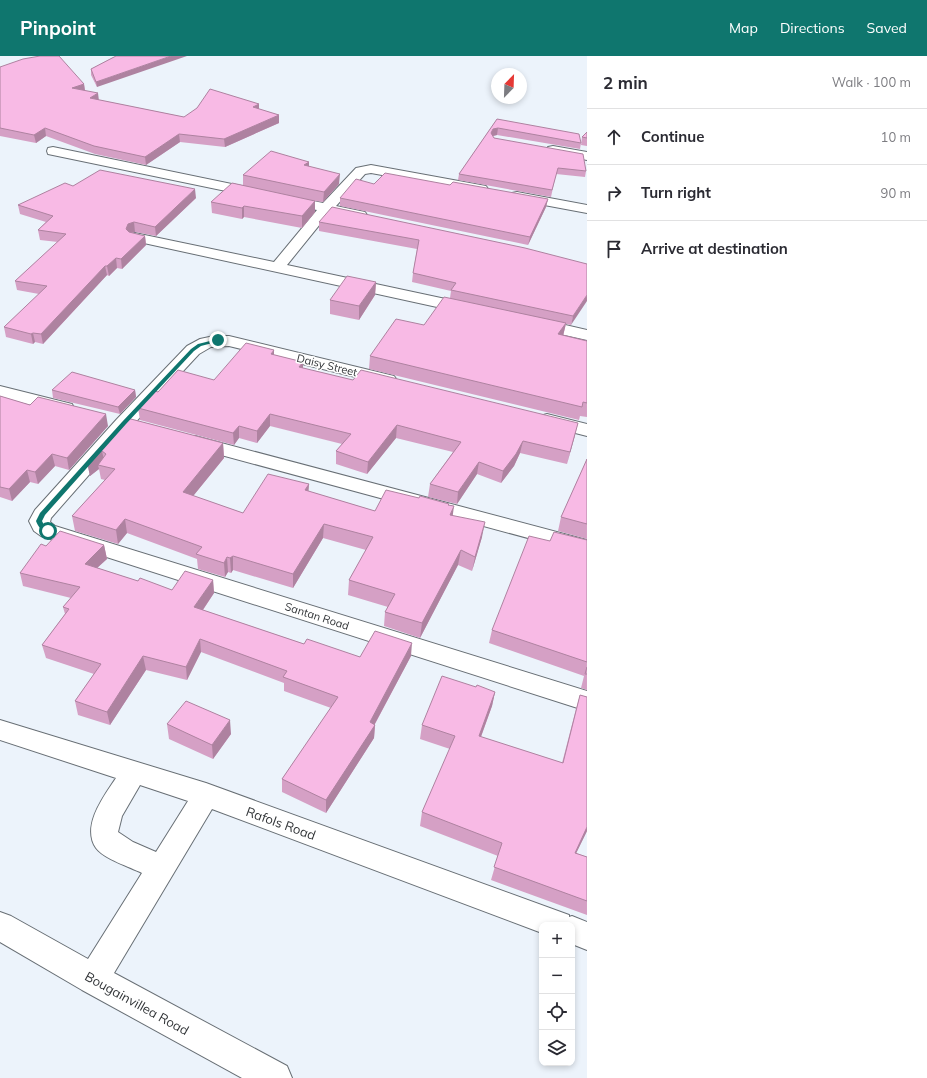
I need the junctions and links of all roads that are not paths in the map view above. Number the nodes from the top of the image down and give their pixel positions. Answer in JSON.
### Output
{"nodes":[{"id":1,"x":542,"y":148,"type":"edge"},
{"id":2,"x":53,"y":151,"type":"dead end"},
{"id":3,"x":587,"y":156,"type":"edge"},
{"id":4,"x":326,"y":208,"type":"junction"},
{"id":5,"x":587,"y":209,"type":"edge"},
{"id":6,"x":372,"y":218,"type":"edge"},
{"id":7,"x":135,"y":237,"type":"edge"},
{"id":8,"x":277,"y":268,"type":"junction"},
{"id":9,"x":486,"y":313,"type":"edge"},
{"id":10,"x":517,"y":320,"type":"edge"},
{"id":11,"x":587,"y":334,"type":"edge"},
{"id":12,"x":404,"y":384,"type":"edge"},
{"id":13,"x":0,"y":392,"type":"edge"},
{"id":14,"x":80,"y":412,"type":"edge"},
{"id":15,"x":534,"y":416,"type":"edge"},
{"id":16,"x":102,"y":417,"type":"edge"},
{"id":17,"x":124,"y":423,"type":"junction"},
{"id":18,"x":147,"y":429,"type":"edge"},
{"id":19,"x":587,"y":430,"type":"edge"},
{"id":20,"x":178,"y":437,"type":"edge"},
{"id":21,"x":48,"y":531,"type":"joint"},
{"id":22,"x":587,"y":546,"type":"edge"},
{"id":23,"x":587,"y":701,"type":"edge"},
{"id":24,"x":0,"y":730,"type":"edge"},
{"id":25,"x":134,"y":772,"type":"junction"},
{"id":26,"x":206,"y":795,"type":"junction"},
{"id":27,"x":161,"y":867,"type":"junction"},
{"id":28,"x":550,"y":922,"type":"edge"},
{"id":29,"x":0,"y":926,"type":"edge"},
{"id":30,"x":575,"y":931,"type":"edge"},
{"id":31,"x":587,"y":936,"type":"edge"},
{"id":32,"x":93,"y":979,"type":"junction"},
{"id":33,"x":275,"y":1078,"type":"edge"}],
"edges":[{"from":1,"to":3,"type":"street"},
{"from":2,"to":4,"type":"street"},
{"from":4,"to":5,"type":"street"},
{"from":4,"to":6,"type":"street"},
{"from":4,"to":8,"type":"street"},
{"from":7,"to":8,"type":"street"},
{"from":8,"to":9,"type":"street"},
{"from":10,"to":11,"type":"street"},
{"from":12,"to":17,"type":"street","name":"Daisy Street"},
{"from":13,"to":14,"type":"street"},
{"from":15,"to":19,"type":"street"},
{"from":16,"to":17,"type":"street"},
{"from":17,"to":18,"type":"street"},
{"from":17,"to":21,"type":"street","name":"Daisy Street"},
{"from":20,"to":22,"type":"street"},
{"from":21,"to":23,"type":"street","name":"Santan Road"},
{"from":24,"to":25,"type":"street","name":"Rafols Road"},
{"from":25,"to":26,"type":"street","name":"Rafols Road"},
{"from":25,"to":27,"type":"street"},
{"from":26,"to":27,"type":"street"},
{"from":26,"to":28,"type":"street","name":"Rafols Road"},
{"from":27,"to":32,"type":"street"},
{"from":29,"to":32,"type":"street","name":"Bougainvillea Road"},
{"from":30,"to":31,"type":"street"},
{"from":32,"to":33,"type":"street","name":"Bougainvillea Road"}]}
